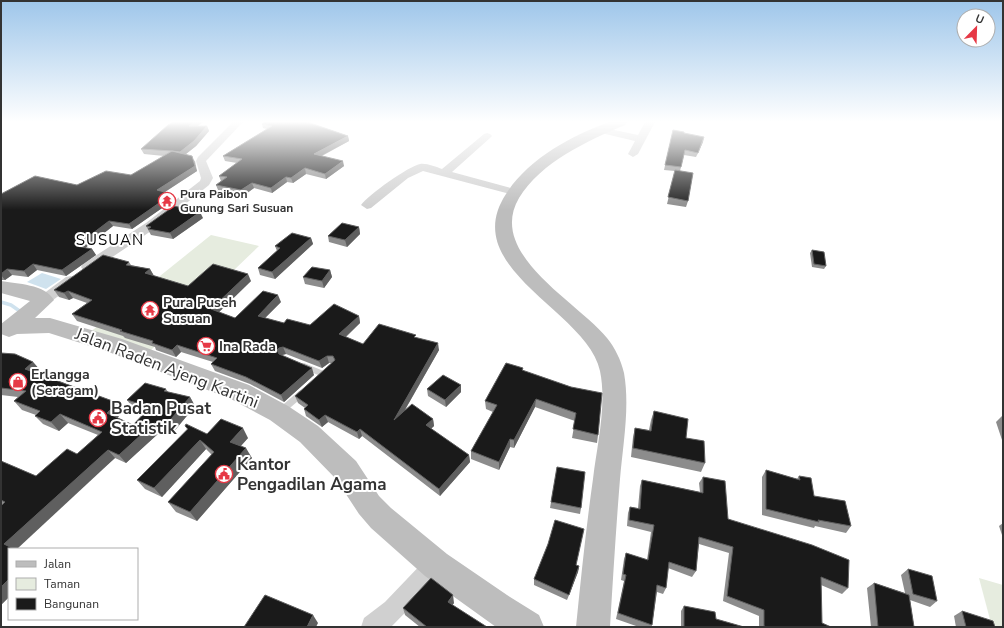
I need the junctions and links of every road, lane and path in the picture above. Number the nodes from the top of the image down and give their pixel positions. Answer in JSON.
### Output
{"nodes":[{"id":1,"x":208,"y":151,"type":"edge"},
{"id":2,"x":469,"y":151,"type":"edge"},
{"id":3,"x":568,"y":151,"type":"edge"},
{"id":4,"x":634,"y":151,"type":"edge"},
{"id":5,"x":633,"y":154,"type":"dead end"},
{"id":6,"x":445,"y":172,"type":"junction"},
{"id":7,"x":514,"y":192,"type":"junction"},
{"id":8,"x":367,"y":206,"type":"dead end"},
{"id":9,"x":1,"y":287,"type":"edge"},
{"id":10,"x":44,"y":300,"type":"junction"},
{"id":11,"x":50,"y":325,"type":"junction"},
{"id":12,"x":6,"y":331,"type":"edge"},
{"id":13,"x":298,"y":364,"type":"edge"},
{"id":14,"x":323,"y":374,"type":"edge"},
{"id":15,"x":307,"y":388,"type":"edge"},
{"id":16,"x":279,"y":413,"type":"junction"},
{"id":17,"x":436,"y":565,"type":"junction"},
{"id":18,"x":373,"y":627,"type":"edge"},
{"id":19,"x":527,"y":627,"type":"edge"},
{"id":20,"x":593,"y":627,"type":"edge"}],
"edges":[{"from":1,"to":10,"type":"street"},
{"from":2,"to":6,"type":"street"},
{"from":3,"to":7,"type":"street"},
{"from":4,"to":5,"type":"street"},
{"from":6,"to":7,"type":"street"},
{"from":6,"to":8,"type":"street"},
{"from":7,"to":20,"type":"street"},
{"from":9,"to":10,"type":"street"},
{"from":10,"to":11,"type":"street"},
{"from":10,"to":12,"type":"street"},
{"from":11,"to":12,"type":"street","name":"Jalan Raden Ajeng Kartini"},
{"from":11,"to":16,"type":"street","name":"Jalan Raden Ajeng Kartini"},
{"from":13,"to":14,"type":"lane"},
{"from":15,"to":16,"type":"lane"},
{"from":16,"to":17,"type":"street","name":"Jalan Raden Ajeng Kartini"},
{"from":17,"to":18,"type":"street"},
{"from":17,"to":19,"type":"street","name":"Jalan Raden Ajeng Kartini"}]}
